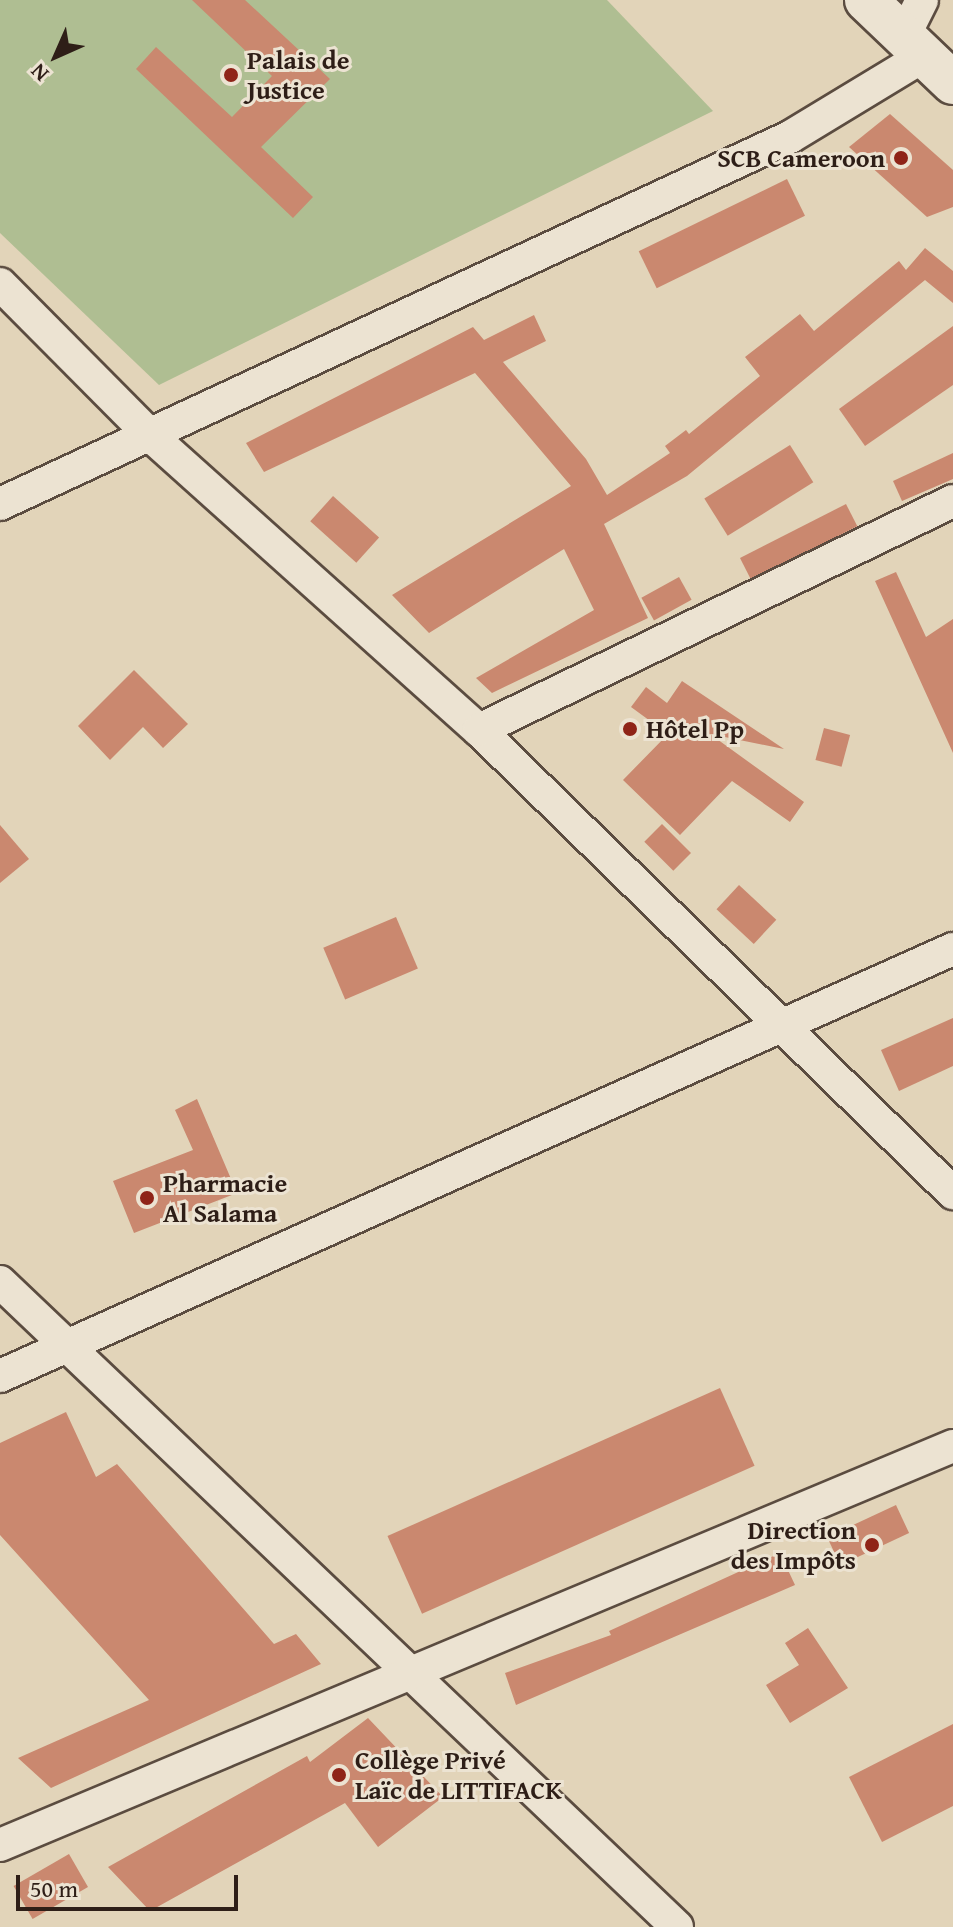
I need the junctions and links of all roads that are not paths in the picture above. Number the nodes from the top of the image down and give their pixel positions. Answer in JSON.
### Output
{"nodes":[{"id":1,"x":866,"y":0,"type":"edge"},
{"id":2,"x":926,"y":44,"type":"edge"},
{"id":3,"x":0,"y":284,"type":"edge"},
{"id":4,"x":151,"y":436,"type":"junction"},
{"id":5,"x":953,"y":501,"type":"edge"},
{"id":6,"x":0,"y":504,"type":"edge"},
{"id":7,"x":479,"y":730,"type":"junction"},
{"id":8,"x":953,"y":949,"type":"edge"},
{"id":9,"x":777,"y":1026,"type":"junction"},
{"id":10,"x":953,"y":1193,"type":"edge"},
{"id":11,"x":0,"y":1282,"type":"edge"},
{"id":12,"x":68,"y":1346,"type":"junction"},
{"id":13,"x":0,"y":1376,"type":"edge"},
{"id":14,"x":953,"y":1446,"type":"edge"},
{"id":15,"x":416,"y":1673,"type":"junction"},
{"id":16,"x":0,"y":1845,"type":"edge"},
{"id":17,"x":677,"y":1927,"type":"edge"}],
"edges":[{"from":1,"to":2,"type":"street"},
{"from":2,"to":4,"type":"street"},
{"from":3,"to":4,"type":"street"},
{"from":4,"to":6,"type":"street"},
{"from":4,"to":7,"type":"street"},
{"from":5,"to":7,"type":"street"},
{"from":7,"to":9,"type":"street"},
{"from":8,"to":9,"type":"street"},
{"from":9,"to":10,"type":"street"},
{"from":9,"to":12,"type":"street"},
{"from":11,"to":12,"type":"street"},
{"from":12,"to":13,"type":"street"},
{"from":12,"to":15,"type":"street"},
{"from":14,"to":15,"type":"street"},
{"from":15,"to":16,"type":"street"},
{"from":15,"to":17,"type":"street"}]}
